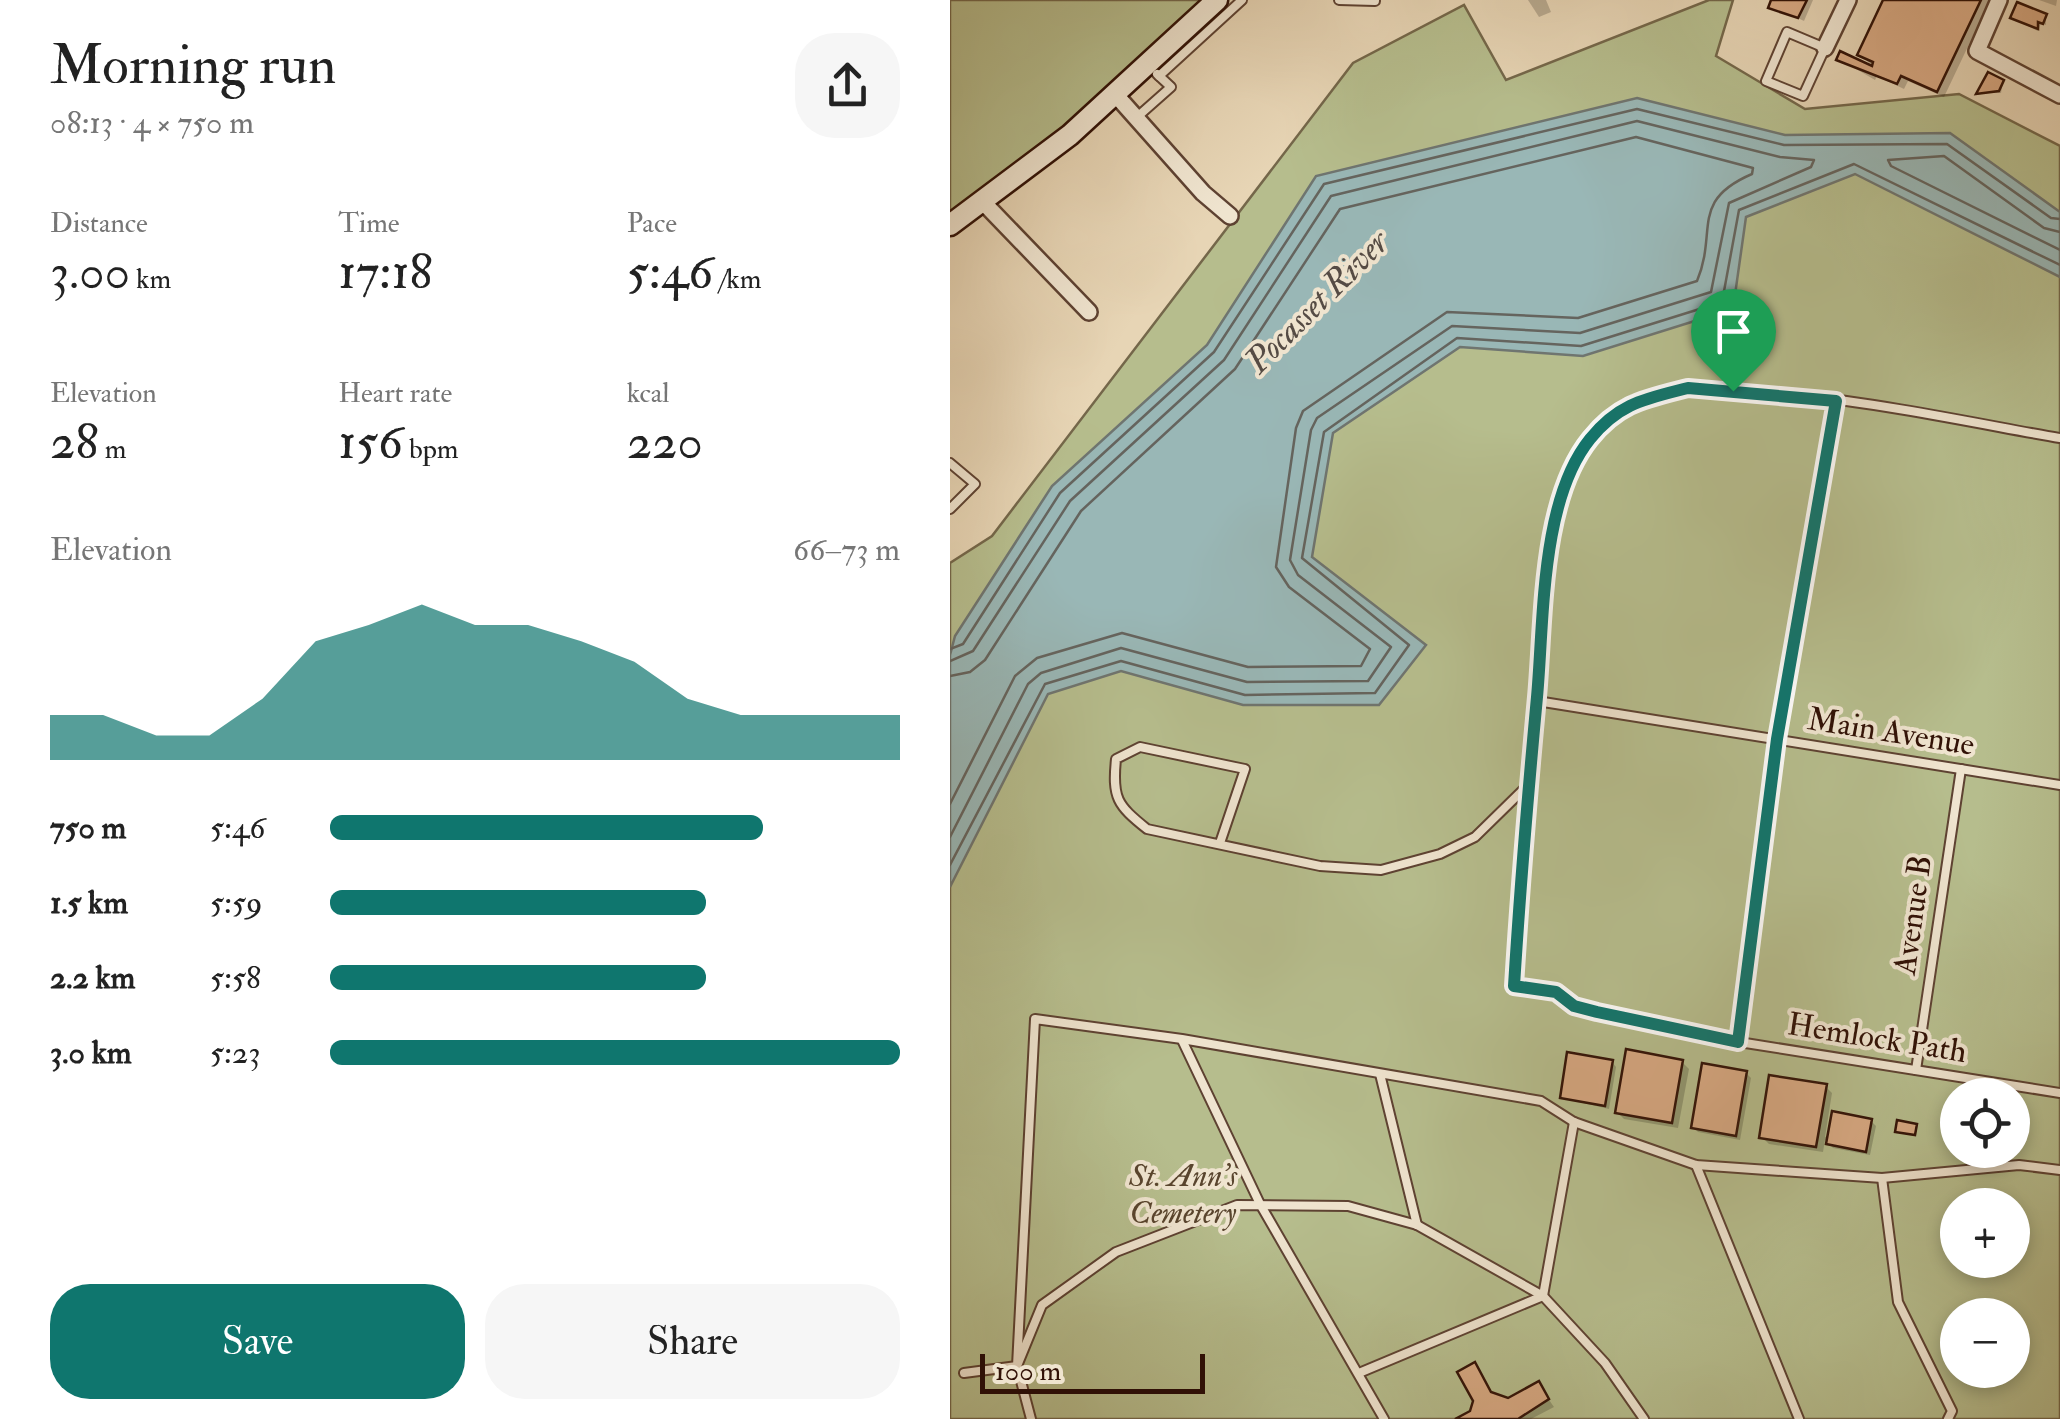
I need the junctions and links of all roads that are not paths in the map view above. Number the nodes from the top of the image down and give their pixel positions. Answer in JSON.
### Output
{"nodes":[{"id":1,"x":1242,"y":0,"type":"edge"},
{"id":2,"x":1339,"y":0,"type":"edge"},
{"id":3,"x":1375,"y":0,"type":"edge"},
{"id":4,"x":1848,"y":0,"type":"edge"},
{"id":5,"x":1999,"y":0,"type":"edge"},
{"id":6,"x":1226,"y":2,"type":"edge"},
{"id":7,"x":1825,"y":48,"type":"junction"},
{"id":8,"x":1152,"y":70,"type":"junction"},
{"id":9,"x":1116,"y":94,"type":"junction"},
{"id":10,"x":2060,"y":95,"type":"edge"},
{"id":11,"x":1135,"y":118,"type":"junction"},
{"id":12,"x":983,"y":202,"type":"junction"},
{"id":13,"x":1230,"y":216,"type":"dead end"},
{"id":14,"x":950,"y":225,"type":"edge"},
{"id":15,"x":1090,"y":312,"type":"dead end"},
{"id":16,"x":1836,"y":401,"type":"junction"},
{"id":17,"x":2060,"y":438,"type":"edge"},
{"id":18,"x":950,"y":463,"type":"edge"},
{"id":19,"x":950,"y":508,"type":"edge"},
{"id":20,"x":1537,"y":700,"type":"junction"},
{"id":21,"x":1777,"y":739,"type":"junction"},
{"id":22,"x":1962,"y":769,"type":"junction"},
{"id":23,"x":2060,"y":784,"type":"edge"},
{"id":24,"x":1526,"y":788,"type":"junction"},
{"id":25,"x":1220,"y":843,"type":"junction"},
{"id":26,"x":1182,"y":1039,"type":"junction"},
{"id":27,"x":1738,"y":1042,"type":"junction"},
{"id":28,"x":1916,"y":1070,"type":"junction"},
{"id":29,"x":1380,"y":1074,"type":"junction"},
{"id":30,"x":2060,"y":1093,"type":"edge"},
{"id":31,"x":1574,"y":1122,"type":"junction"},
{"id":32,"x":1696,"y":1166,"type":"junction"},
{"id":33,"x":2060,"y":1170,"type":"edge"},
{"id":34,"x":1882,"y":1178,"type":"junction"},
{"id":35,"x":1260,"y":1204,"type":"junction"},
{"id":36,"x":1417,"y":1224,"type":"junction"},
{"id":37,"x":1543,"y":1296,"type":"junction"},
{"id":38,"x":1017,"y":1366,"type":"junction"},
{"id":39,"x":964,"y":1373,"type":"dead end"},
{"id":40,"x":1359,"y":1373,"type":"junction"},
{"id":41,"x":1952,"y":1416,"type":"edge"},
{"id":42,"x":1031,"y":1419,"type":"edge"},
{"id":43,"x":1384,"y":1419,"type":"edge"},
{"id":44,"x":1644,"y":1419,"type":"edge"},
{"id":45,"x":1800,"y":1419,"type":"edge"}],
"edges":[{"from":1,"to":6,"type":"lane"},
{"from":2,"to":3,"type":"lane"},
{"from":4,"to":7,"type":"street"},
{"from":5,"to":10,"type":"street"},
{"from":6,"to":8,"type":"main road"},
{"from":7,"to":7,"type":"lane"},
{"from":8,"to":9,"type":"main road"},
{"from":8,"to":11,"type":"lane"},
{"from":9,"to":11,"type":"street"},
{"from":9,"to":12,"type":"main road"},
{"from":11,"to":13,"type":"street"},
{"from":12,"to":14,"type":"main road"},
{"from":12,"to":15,"type":"street"},
{"from":16,"to":17,"type":"lane"},
{"from":16,"to":20,"type":"lane"},
{"from":16,"to":21,"type":"lane"},
{"from":18,"to":19,"type":"lane"},
{"from":20,"to":21,"type":"lane","name":"Main Avenue"},
{"from":20,"to":24,"type":"lane"},
{"from":21,"to":22,"type":"lane","name":"Main Avenue"},
{"from":21,"to":27,"type":"lane"},
{"from":22,"to":23,"type":"lane","name":"Main Avenue"},
{"from":22,"to":28,"type":"lane","name":"Avenue B"},
{"from":24,"to":25,"type":"lane"},
{"from":24,"to":27,"type":"lane","name":"Hemlock Path"},
{"from":25,"to":25,"type":"lane"},
{"from":26,"to":29,"type":"lane"},
{"from":26,"to":35,"type":"lane"},
{"from":26,"to":38,"type":"lane"},
{"from":27,"to":28,"type":"lane","name":"Hemlock Path"},
{"from":28,"to":30,"type":"lane","name":"Hemlock Path"},
{"from":29,"to":31,"type":"lane"},
{"from":29,"to":36,"type":"lane"},
{"from":31,"to":32,"type":"lane"},
{"from":31,"to":37,"type":"lane"},
{"from":32,"to":34,"type":"lane"},
{"from":32,"to":45,"type":"lane"},
{"from":33,"to":34,"type":"lane"},
{"from":34,"to":41,"type":"lane"},
{"from":35,"to":36,"type":"lane"},
{"from":35,"to":38,"type":"lane"},
{"from":35,"to":40,"type":"lane"},
{"from":36,"to":37,"type":"lane"},
{"from":37,"to":40,"type":"lane"},
{"from":37,"to":44,"type":"lane"},
{"from":38,"to":39,"type":"lane"},
{"from":38,"to":42,"type":"lane"},
{"from":40,"to":43,"type":"lane"}]}
